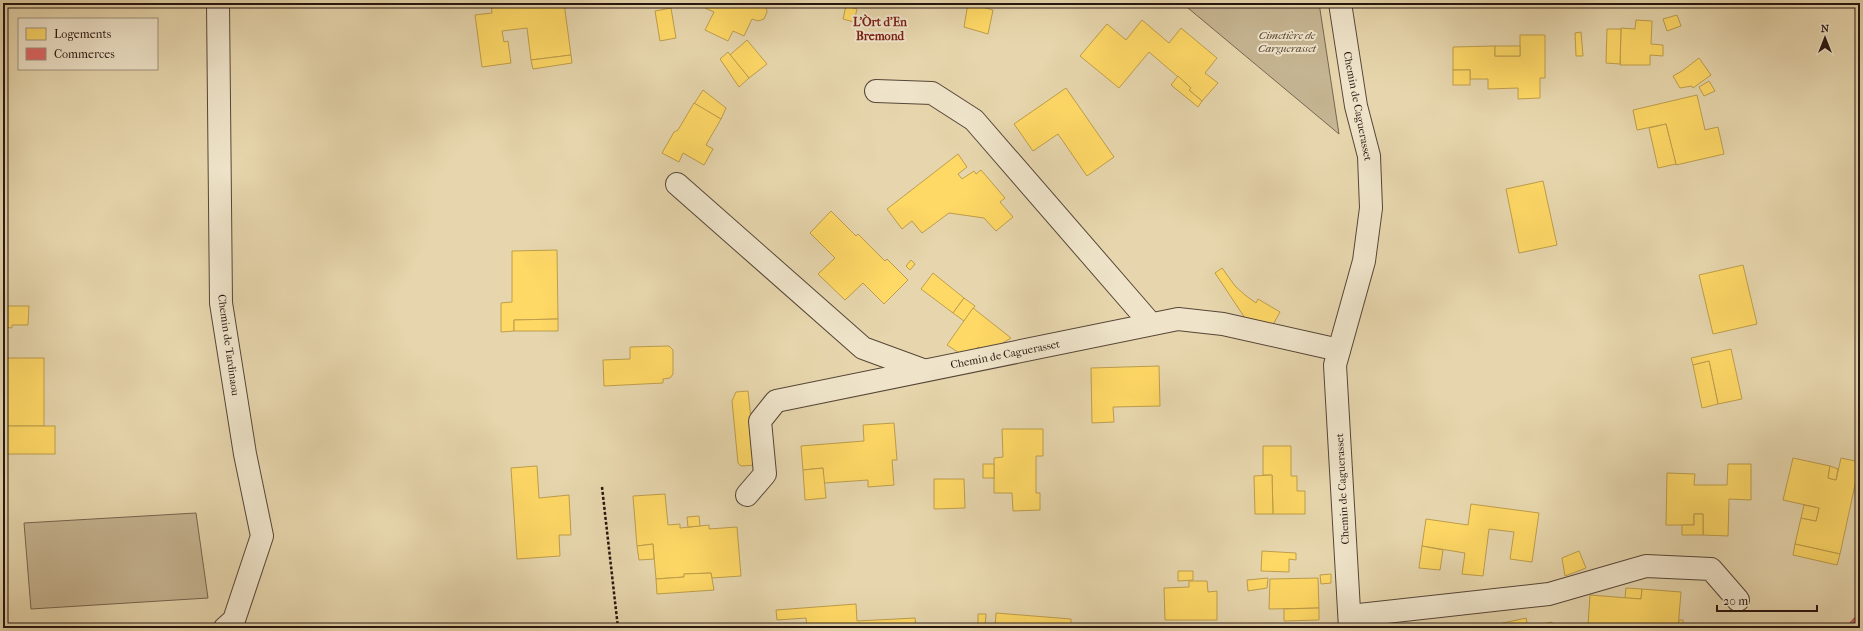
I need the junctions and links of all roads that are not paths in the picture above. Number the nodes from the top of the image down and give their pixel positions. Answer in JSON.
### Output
{"nodes":[{"id":1,"x":218,"y":3,"type":"edge"},
{"id":2,"x":1340,"y":3,"type":"edge"},
{"id":3,"x":876,"y":91,"type":"dead end"},
{"id":4,"x":677,"y":184,"type":"dead end"},
{"id":5,"x":1150,"y":324,"type":"junction"},
{"id":6,"x":1340,"y":350,"type":"junction"},
{"id":7,"x":923,"y":370,"type":"junction"},
{"id":8,"x":747,"y":495,"type":"dead end"},
{"id":9,"x":1738,"y":600,"type":"dead end"},
{"id":10,"x":1350,"y":622,"type":"edge"},
{"id":11,"x":225,"y":628,"type":"edge"}],
"edges":[{"from":1,"to":11,"type":"street","name":"Chemin de Tardinaou"},
{"from":2,"to":6,"type":"street","name":"Chemin de Caguerasset"},
{"from":3,"to":5,"type":"street"},
{"from":4,"to":7,"type":"street"},
{"from":5,"to":6,"type":"street","name":"Chemin de Caguerasset"},
{"from":5,"to":7,"type":"street","name":"Chemin de Caguerasset"},
{"from":6,"to":10,"type":"street","name":"Chemin de Caguerasset"},
{"from":7,"to":8,"type":"street","name":"Chemin de Caguerasset"},
{"from":9,"to":10,"type":"street"}]}
